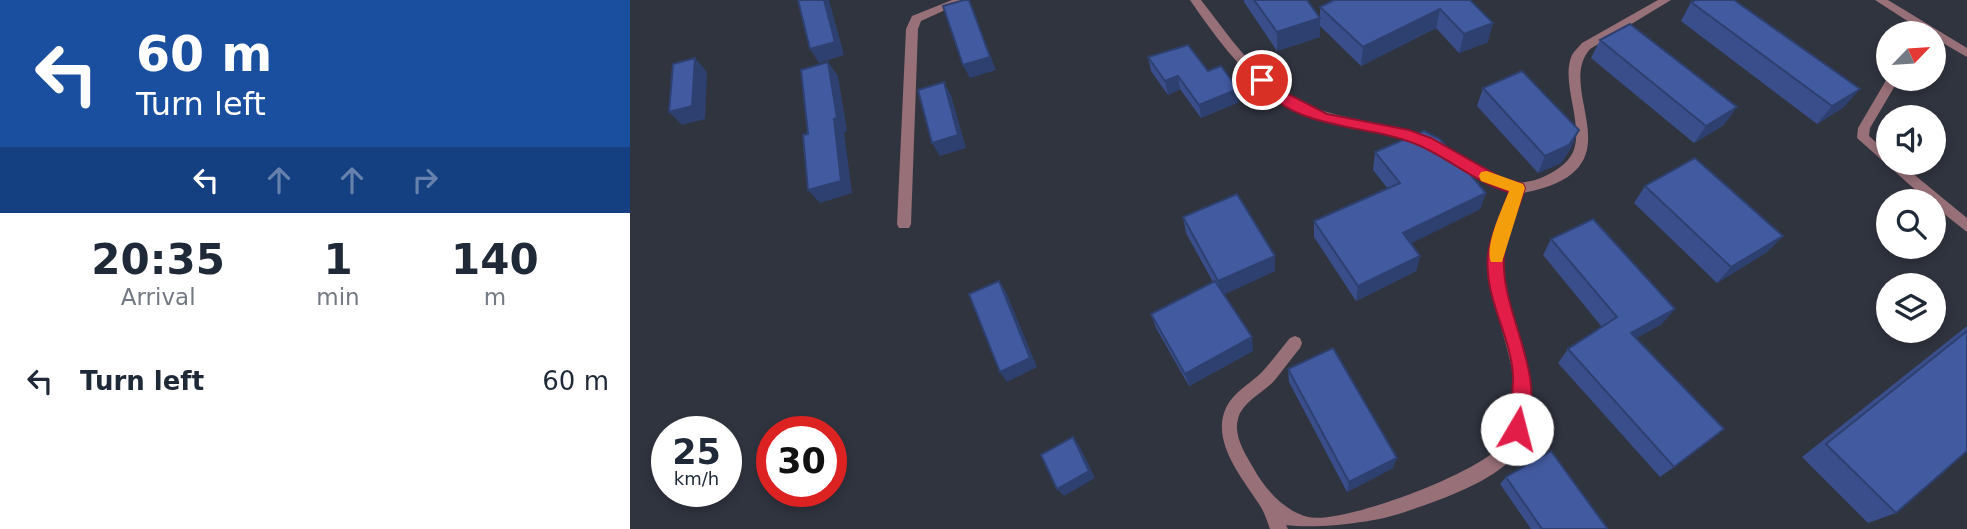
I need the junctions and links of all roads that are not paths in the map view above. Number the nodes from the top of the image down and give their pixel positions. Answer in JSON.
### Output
{"nodes":[{"id":1,"x":962,"y":0,"type":"edge"},
{"id":2,"x":1195,"y":0,"type":"edge"},
{"id":3,"x":1666,"y":0,"type":"edge"},
{"id":4,"x":1880,"y":0,"type":"edge"},
{"id":5,"x":1909,"y":21,"type":"edge"},
{"id":6,"x":1946,"y":42,"type":"edge"},
{"id":7,"x":1967,"y":53,"type":"edge"},
{"id":8,"x":1876,"y":108,"type":"edge"},
{"id":9,"x":1876,"y":149,"type":"edge"},
{"id":10,"x":1907,"y":175,"type":"edge"},
{"id":11,"x":1518,"y":188,"type":"junction"},
{"id":12,"x":904,"y":224,"type":"dead end"},
{"id":13,"x":1967,"y":226,"type":"edge"},
{"id":14,"x":1295,"y":343,"type":"dead end"},
{"id":15,"x":1268,"y":505,"type":"junction"},
{"id":16,"x":1279,"y":529,"type":"edge"}],
"edges":[{"from":1,"to":12,"type":"street"},
{"from":2,"to":11,"type":"street"},
{"from":3,"to":11,"type":"street"},
{"from":4,"to":5,"type":"street"},
{"from":6,"to":7,"type":"street"},
{"from":8,"to":9,"type":"street"},
{"from":10,"to":13,"type":"street"},
{"from":11,"to":15,"type":"street"},
{"from":14,"to":15,"type":"street"},
{"from":15,"to":16,"type":"street"}]}
